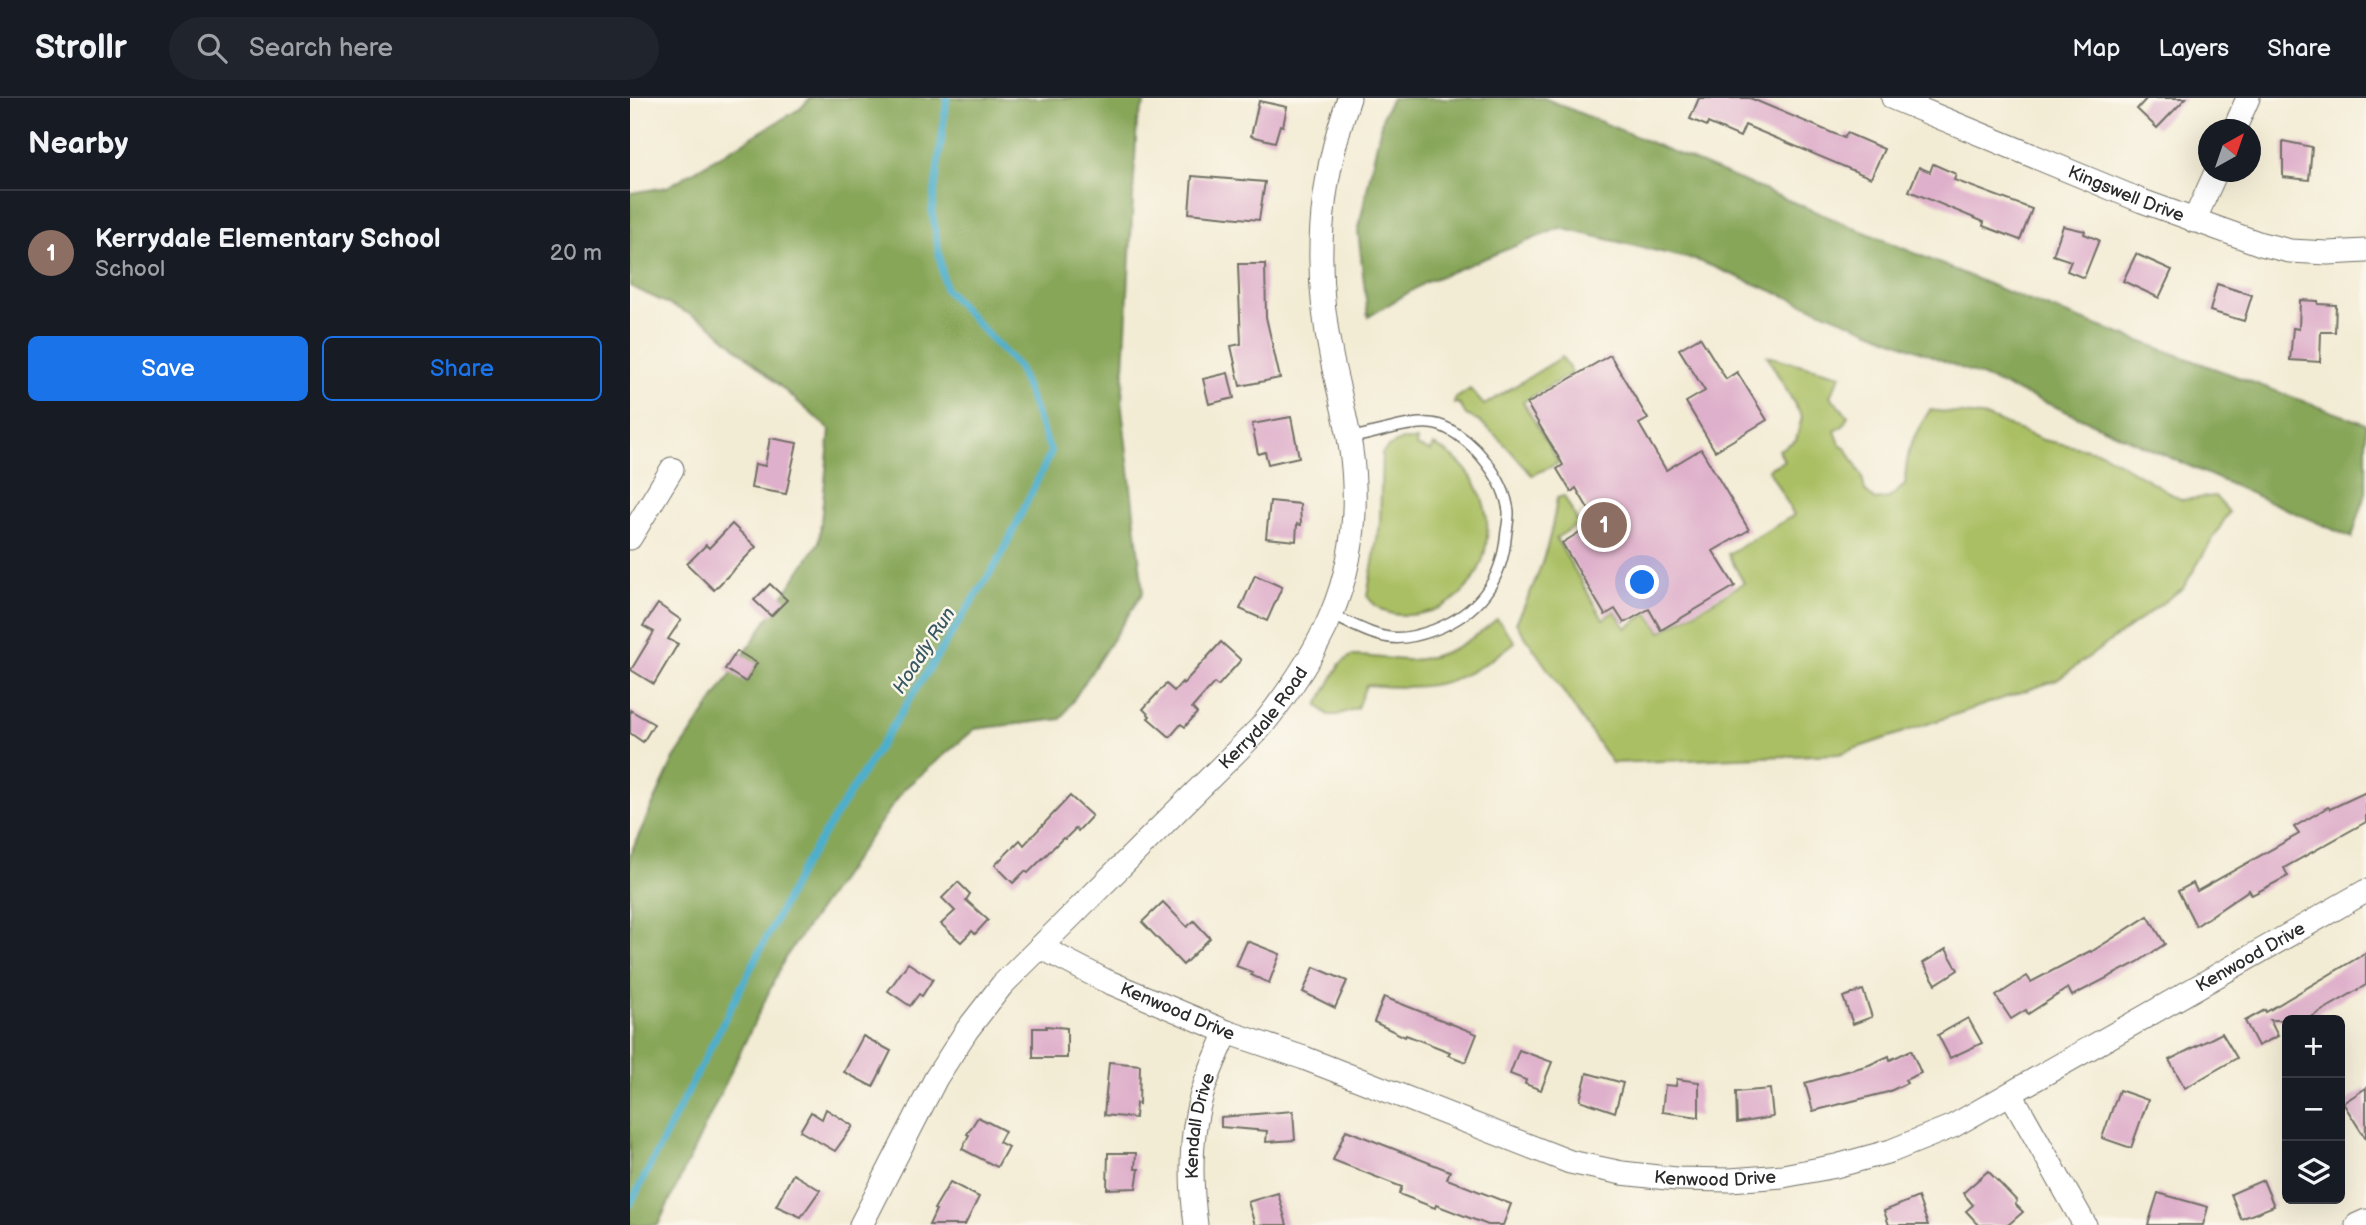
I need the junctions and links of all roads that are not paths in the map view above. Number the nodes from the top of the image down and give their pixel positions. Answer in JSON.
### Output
{"nodes":[{"id":1,"x":1349,"y":98,"type":"edge"},
{"id":2,"x":1893,"y":98,"type":"edge"},
{"id":3,"x":2248,"y":98,"type":"edge"},
{"id":4,"x":2239,"y":119,"type":"edge"},
{"id":5,"x":2212,"y":182,"type":"edge"},
{"id":6,"x":2194,"y":221,"type":"junction"},
{"id":7,"x":2366,"y":251,"type":"edge"},
{"id":8,"x":1350,"y":438,"type":"junction"},
{"id":9,"x":672,"y":469,"type":"dead end"},
{"id":10,"x":630,"y":538,"type":"edge"},
{"id":11,"x":1332,"y":615,"type":"junction"},
{"id":12,"x":2366,"y":891,"type":"edge"},
{"id":13,"x":1040,"y":947,"type":"junction"},
{"id":14,"x":1227,"y":1032,"type":"junction"},
{"id":15,"x":2011,"y":1094,"type":"junction"},
{"id":16,"x":2366,"y":1221,"type":"edge"},
{"id":17,"x":861,"y":1225,"type":"edge"},
{"id":18,"x":1196,"y":1225,"type":"edge"},
{"id":19,"x":2085,"y":1225,"type":"edge"},
{"id":20,"x":2357,"y":1225,"type":"edge"}],
"edges":[{"from":1,"to":8,"type":"street","name":"Kerrydale Road"},
{"from":2,"to":6,"type":"street","name":"Kingswell Drive"},
{"from":3,"to":4,"type":"street"},
{"from":5,"to":6,"type":"street"},
{"from":6,"to":7,"type":"street","name":"Kingswell Drive"},
{"from":8,"to":11,"type":"street","name":"Kerrydale Road"},
{"from":8,"to":11,"type":"lane"},
{"from":9,"to":10,"type":"street"},
{"from":11,"to":13,"type":"street","name":"Kerrydale Road"},
{"from":12,"to":15,"type":"street","name":"Kenwood Drive"},
{"from":13,"to":14,"type":"street","name":"Kenwood Drive"},
{"from":13,"to":17,"type":"street","name":"Kerrydale Road"},
{"from":14,"to":15,"type":"street","name":"Kenwood Drive"},
{"from":14,"to":18,"type":"street","name":"Kendall Drive"},
{"from":15,"to":19,"type":"street"},
{"from":16,"to":20,"type":"street"}]}
